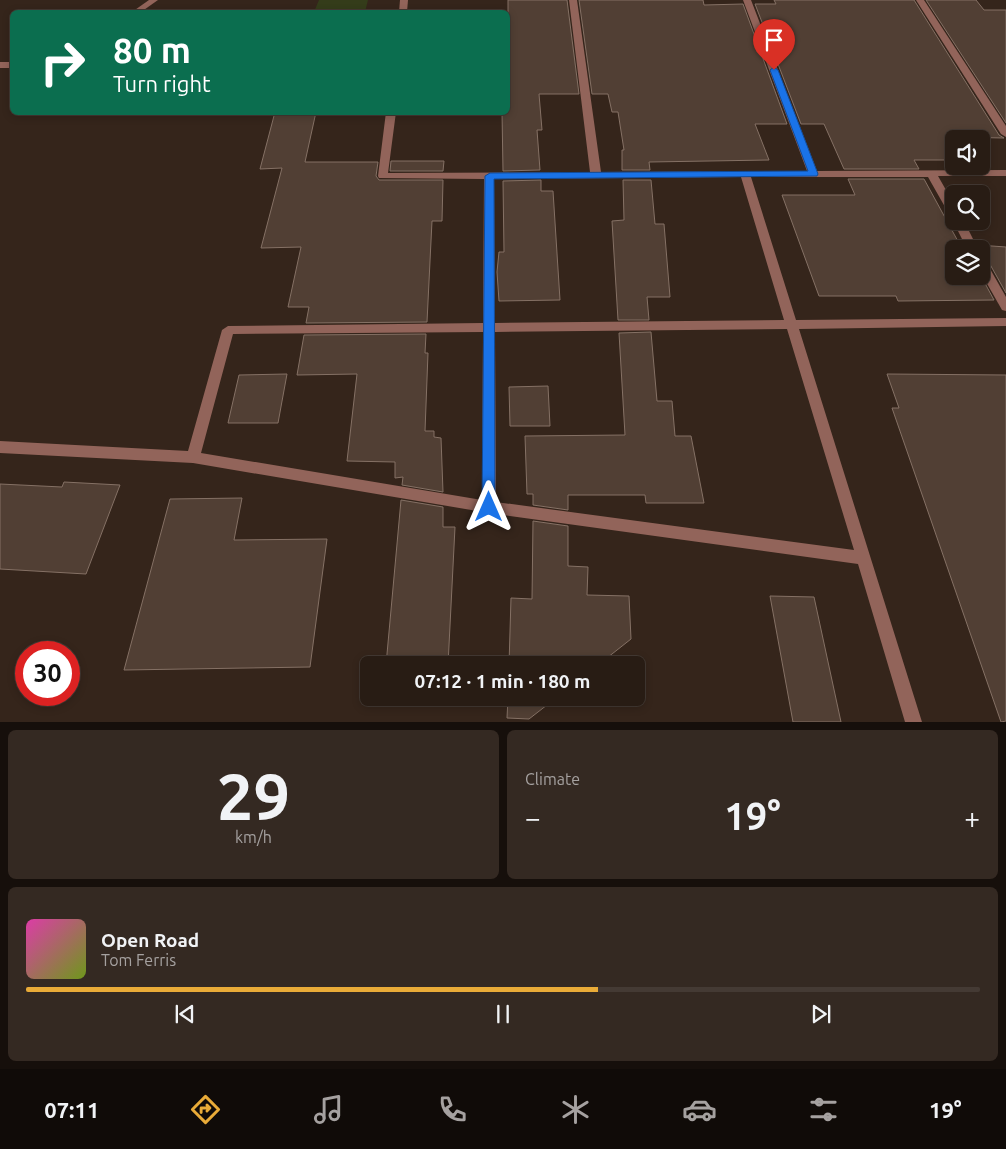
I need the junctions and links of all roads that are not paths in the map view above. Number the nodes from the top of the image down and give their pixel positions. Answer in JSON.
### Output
{"nodes":[{"id":1,"x":154,"y":0,"type":"edge"},
{"id":2,"x":573,"y":0,"type":"edge"},
{"id":3,"x":747,"y":0,"type":"edge"},
{"id":4,"x":920,"y":0,"type":"edge"},
{"id":5,"x":139,"y":10,"type":"edge"},
{"id":6,"x":391,"y":115,"type":"edge"},
{"id":7,"x":1006,"y":134,"type":"edge"},
{"id":8,"x":931,"y":173,"type":"junction"},
{"id":9,"x":1006,"y":173,"type":"edge"},
{"id":10,"x":745,"y":174,"type":"junction"},
{"id":11,"x":814,"y":174,"type":"junction"},
{"id":12,"x":596,"y":175,"type":"junction"},
{"id":13,"x":490,"y":176,"type":"junction"},
{"id":14,"x":945,"y":198,"type":"edge"},
{"id":15,"x":990,"y":279,"type":"edge"},
{"id":16,"x":1006,"y":307,"type":"edge"},
{"id":17,"x":1006,"y":322,"type":"edge"},
{"id":18,"x":791,"y":324,"type":"junction"},
{"id":19,"x":489,"y":327,"type":"junction"},
{"id":20,"x":0,"y":447,"type":"edge"},
{"id":21,"x":193,"y":457,"type":"junction"},
{"id":22,"x":489,"y":507,"type":"junction"},
{"id":23,"x":864,"y":558,"type":"junction"},
{"id":24,"x":914,"y":722,"type":"edge"}],
"edges":[{"from":1,"to":5,"type":"street"},
{"from":2,"to":12,"type":"street"},
{"from":3,"to":11,"type":"street"},
{"from":4,"to":7,"type":"street"},
{"from":6,"to":13,"type":"street"},
{"from":8,"to":9,"type":"street"},
{"from":8,"to":11,"type":"street"},
{"from":8,"to":14,"type":"street"},
{"from":10,"to":11,"type":"street"},
{"from":10,"to":12,"type":"street"},
{"from":10,"to":18,"type":"street"},
{"from":12,"to":13,"type":"street"},
{"from":13,"to":19,"type":"street"},
{"from":15,"to":16,"type":"street"},
{"from":17,"to":18,"type":"street"},
{"from":18,"to":19,"type":"street"},
{"from":18,"to":23,"type":"street"},
{"from":19,"to":21,"type":"street"},
{"from":19,"to":22,"type":"street"},
{"from":20,"to":21,"type":"street"},
{"from":21,"to":22,"type":"street"},
{"from":22,"to":23,"type":"street"},
{"from":23,"to":24,"type":"street"}]}
